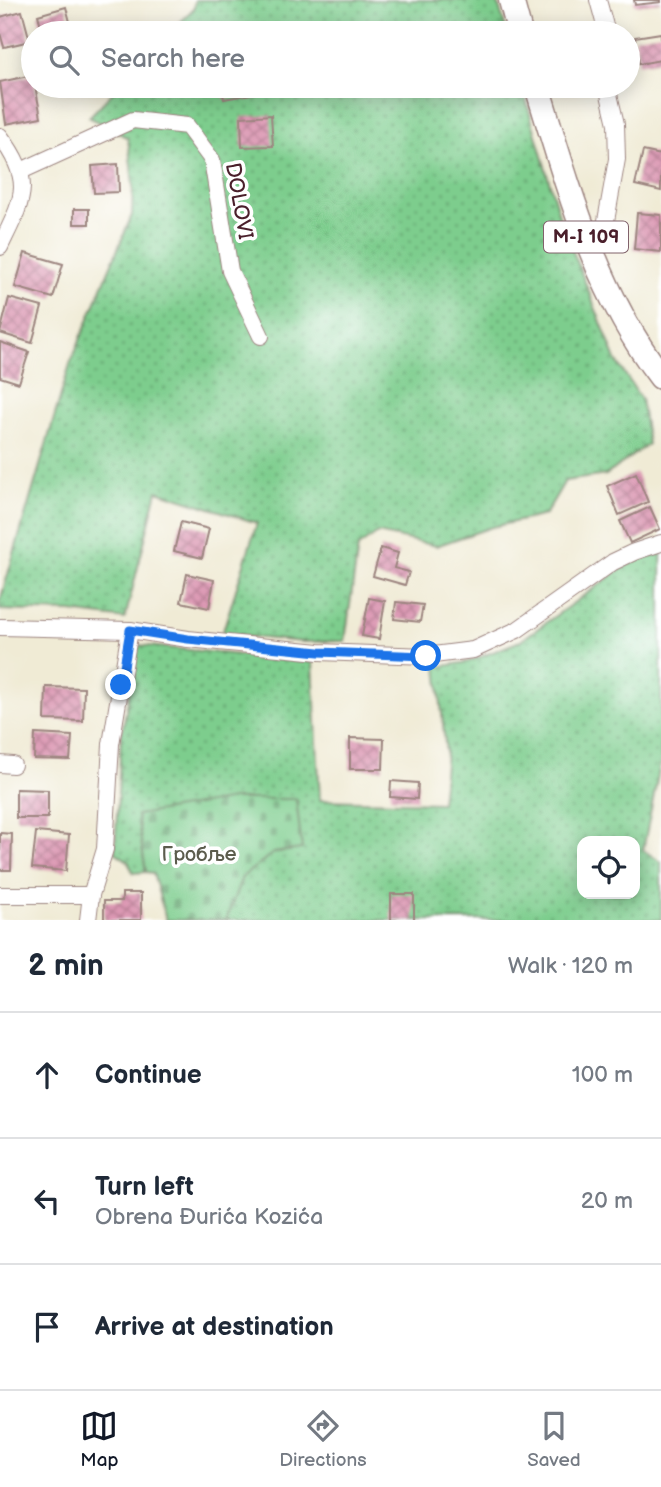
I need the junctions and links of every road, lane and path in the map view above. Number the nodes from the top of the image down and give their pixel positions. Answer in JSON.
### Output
{"nodes":[{"id":1,"x":511,"y":0,"type":"edge"},
{"id":2,"x":598,"y":0,"type":"edge"},
{"id":3,"x":518,"y":21,"type":"edge"},
{"id":4,"x":604,"y":21,"type":"edge"},
{"id":5,"x":541,"y":98,"type":"edge"},
{"id":6,"x":610,"y":98,"type":"edge"},
{"id":7,"x":0,"y":136,"type":"edge"},
{"id":8,"x":21,"y":171,"type":"junction"},
{"id":9,"x":0,"y":247,"type":"edge"},
{"id":10,"x":592,"y":256,"type":"junction"},
{"id":11,"x":261,"y":336,"type":"dead end"},
{"id":12,"x":661,"y":377,"type":"edge"},
{"id":13,"x":661,"y":543,"type":"edge"},
{"id":14,"x":0,"y":627,"type":"edge"},
{"id":15,"x":130,"y":630,"type":"junction"},
{"id":16,"x":0,"y":895,"type":"edge"},
{"id":17,"x":91,"y":895,"type":"junction"},
{"id":18,"x":88,"y":920,"type":"edge"}],
"edges":[{"from":1,"to":3,"type":"main road"},
{"from":2,"to":4,"type":"street"},
{"from":5,"to":10,"type":"main road","number":"M-I 109"},
{"from":6,"to":10,"type":"street"},
{"from":7,"to":8,"type":"street"},
{"from":8,"to":9,"type":"street"},
{"from":8,"to":11,"type":"street","name":"DOLOVI"},
{"from":10,"to":12,"type":"main road","number":"M-I 109"},
{"from":13,"to":15,"type":"street"},
{"from":14,"to":15,"type":"street"},
{"from":15,"to":17,"type":"street"},
{"from":16,"to":17,"type":"street"},
{"from":17,"to":18,"type":"street"}]}
